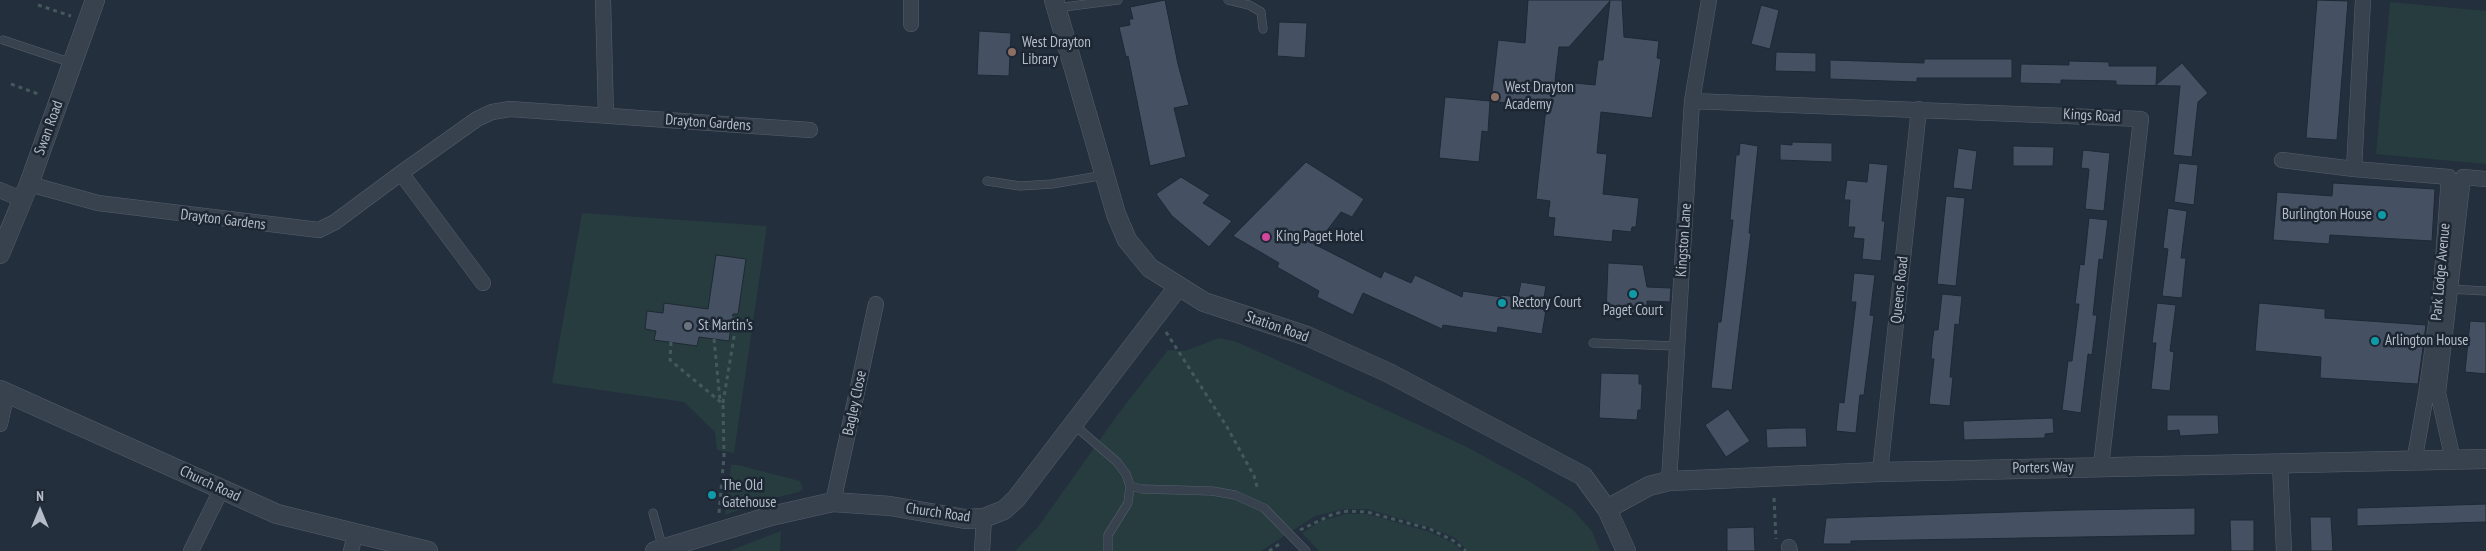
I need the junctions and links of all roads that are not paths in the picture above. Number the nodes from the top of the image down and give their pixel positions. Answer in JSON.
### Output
{"nodes":[{"id":1,"x":95,"y":0,"type":"edge"},
{"id":2,"x":603,"y":0,"type":"edge"},
{"id":3,"x":911,"y":0,"type":"edge"},
{"id":4,"x":1118,"y":0,"type":"edge"},
{"id":5,"x":1228,"y":0,"type":"edge"},
{"id":6,"x":1709,"y":0,"type":"edge"},
{"id":7,"x":2363,"y":0,"type":"edge"},
{"id":8,"x":1055,"y":4,"type":"edge"},
{"id":9,"x":911,"y":24,"type":"dead end"},
{"id":10,"x":1263,"y":30,"type":"dead end"},
{"id":11,"x":3,"y":40,"type":"dead end"},
{"id":12,"x":73,"y":63,"type":"junction"},
{"id":13,"x":1692,"y":101,"type":"junction"},
{"id":14,"x":1920,"y":109,"type":"junction"},
{"id":15,"x":606,"y":116,"type":"junction"},
{"id":16,"x":810,"y":130,"type":"dead end"},
{"id":17,"x":2282,"y":160,"type":"dead end"},
{"id":18,"x":2354,"y":169,"type":"junction"},
{"id":19,"x":401,"y":172,"type":"junction"},
{"id":20,"x":1104,"y":175,"type":"junction"},
{"id":21,"x":2486,"y":179,"type":"edge"},
{"id":22,"x":987,"y":181,"type":"dead end"},
{"id":23,"x":0,"y":190,"type":"edge"},
{"id":24,"x":26,"y":192,"type":"junction"},
{"id":25,"x":0,"y":254,"type":"edge"},
{"id":26,"x":482,"y":283,"type":"dead end"},
{"id":27,"x":1178,"y":287,"type":"junction"},
{"id":28,"x":2446,"y":289,"type":"junction"},
{"id":29,"x":2486,"y":291,"type":"edge"},
{"id":30,"x":876,"y":304,"type":"dead end"},
{"id":31,"x":1593,"y":343,"type":"dead end"},
{"id":32,"x":1677,"y":346,"type":"junction"},
{"id":33,"x":3,"y":392,"type":"edge"},
{"id":34,"x":0,"y":424,"type":"edge"},
{"id":35,"x":1073,"y":424,"type":"junction"},
{"id":36,"x":2486,"y":459,"type":"edge"},
{"id":37,"x":2453,"y":460,"type":"junction"},
{"id":38,"x":2414,"y":462,"type":"junction"},
{"id":39,"x":2280,"y":464,"type":"junction"},
{"id":40,"x":2101,"y":466,"type":"junction"},
{"id":41,"x":1880,"y":472,"type":"junction"},
{"id":42,"x":1668,"y":481,"type":"junction"},
{"id":43,"x":1130,"y":486,"type":"junction"},
{"id":44,"x":221,"y":490,"type":"junction"},
{"id":45,"x":833,"y":502,"type":"junction"},
{"id":46,"x":1607,"y":509,"type":"junction"},
{"id":47,"x":653,"y":513,"type":"dead end"},
{"id":48,"x":984,"y":518,"type":"junction"},
{"id":49,"x":353,"y":543,"type":"edge"},
{"id":50,"x":659,"y":550,"type":"edge"},
{"id":51,"x":191,"y":551,"type":"edge"},
{"id":52,"x":428,"y":551,"type":"edge"},
{"id":53,"x":982,"y":551,"type":"edge"},
{"id":54,"x":1108,"y":551,"type":"edge"},
{"id":55,"x":1306,"y":551,"type":"edge"},
{"id":56,"x":1626,"y":551,"type":"edge"},
{"id":57,"x":2284,"y":551,"type":"edge"}],
"edges":[{"from":1,"to":12,"type":"street","name":"Swan Road"},
{"from":2,"to":15,"type":"street"},
{"from":3,"to":9,"type":"street"},
{"from":4,"to":8,"type":"lane"},
{"from":5,"to":10,"type":"lane"},
{"from":6,"to":13,"type":"street","name":"Kingston Lane"},
{"from":7,"to":18,"type":"street"},
{"from":8,"to":20,"type":"street","name":"Station Road"},
{"from":11,"to":12,"type":"lane"},
{"from":12,"to":24,"type":"street","name":"Swan Road"},
{"from":13,"to":14,"type":"street","name":"Kings Road"},
{"from":13,"to":32,"type":"street","name":"Kingston Lane"},
{"from":14,"to":40,"type":"street","name":"Kings Road"},
{"from":14,"to":41,"type":"street","name":"Queens Road"},
{"from":15,"to":16,"type":"street","name":"Drayton Gardens"},
{"from":15,"to":19,"type":"street","name":"Drayton Gardens"},
{"from":17,"to":18,"type":"street","name":"Park Lodge Avenue"},
{"from":18,"to":28,"type":"street","name":"Park Lodge Avenue"},
{"from":19,"to":24,"type":"street","name":"Drayton Gardens"},
{"from":19,"to":26,"type":"street"},
{"from":20,"to":22,"type":"lane"},
{"from":20,"to":27,"type":"street","name":"Station Road"},
{"from":21,"to":28,"type":"street","name":"Park Lodge Avenue"},
{"from":23,"to":24,"type":"street","name":"Drayton Gardens"},
{"from":24,"to":25,"type":"street","name":"Swan Road"},
{"from":27,"to":35,"type":"street","name":"Church Road"},
{"from":27,"to":46,"type":"street","name":"Station Road"},
{"from":28,"to":29,"type":"lane"},
{"from":28,"to":37,"type":"street","name":"Park Lodge Avenue"},
{"from":28,"to":38,"type":"street","name":"Park Lodge Avenue"},
{"from":30,"to":45,"type":"street","name":"Bagley Close"},
{"from":31,"to":32,"type":"lane"},
{"from":32,"to":42,"type":"street","name":"Kingston Lane"},
{"from":33,"to":34,"type":"street"},
{"from":33,"to":44,"type":"street","name":"Church Road"},
{"from":35,"to":43,"type":"lane"},
{"from":35,"to":48,"type":"street","name":"Church Road"},
{"from":36,"to":37,"type":"street","name":"Porters Way"},
{"from":37,"to":38,"type":"street","name":"Porters Way"},
{"from":38,"to":39,"type":"street","name":"Porters Way"},
{"from":39,"to":40,"type":"street","name":"Porters Way"},
{"from":39,"to":57,"type":"street"},
{"from":40,"to":41,"type":"street","name":"Porters Way"},
{"from":41,"to":42,"type":"street","name":"Porters Way"},
{"from":42,"to":46,"type":"street","name":"Porters Way"},
{"from":43,"to":54,"type":"lane"},
{"from":43,"to":55,"type":"lane"},
{"from":44,"to":49,"type":"street","name":"Church Road"},
{"from":44,"to":51,"type":"street"},
{"from":45,"to":48,"type":"street","name":"Church Road"},
{"from":45,"to":50,"type":"street","name":"Church Road"},
{"from":46,"to":56,"type":"street","name":"Station Road"},
{"from":47,"to":50,"type":"lane"},
{"from":48,"to":53,"type":"street"},
{"from":49,"to":52,"type":"street","name":"Church Road"}]}
